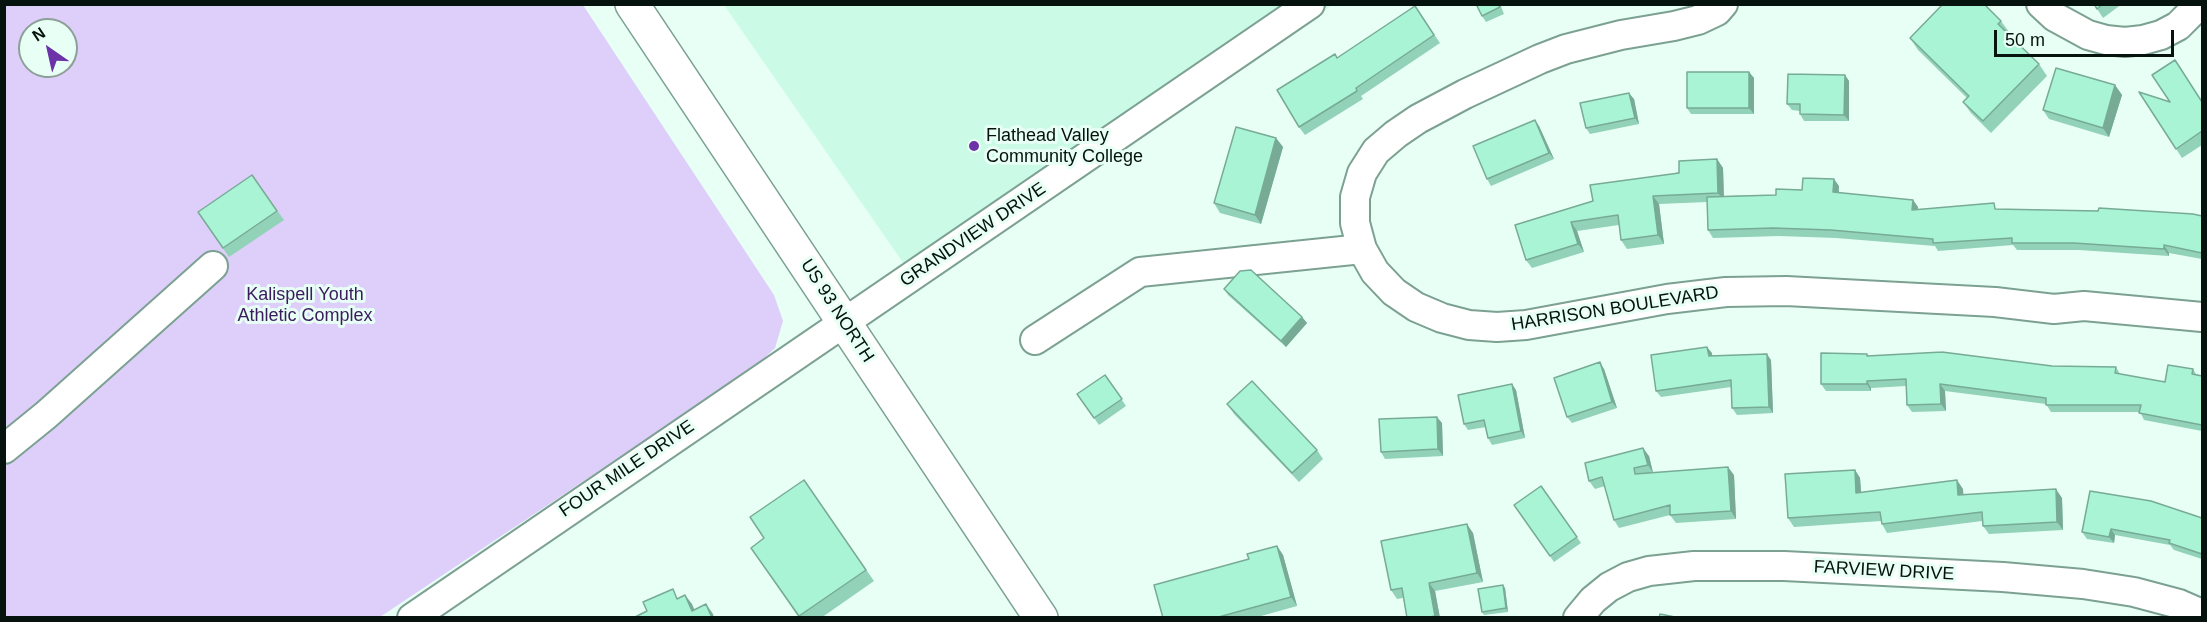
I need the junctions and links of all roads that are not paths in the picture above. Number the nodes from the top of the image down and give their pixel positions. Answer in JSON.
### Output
{"nodes":[{"id":1,"x":632,"y":4,"type":"edge"},
{"id":2,"x":1310,"y":4,"type":"edge"},
{"id":3,"x":1723,"y":4,"type":"edge"},
{"id":4,"x":2041,"y":4,"type":"edge"},
{"id":5,"x":2200,"y":4,"type":"edge"},
{"id":6,"x":1362,"y":249,"type":"junction"},
{"id":7,"x":213,"y":266,"type":"dead end"},
{"id":8,"x":2202,"y":317,"type":"edge"},
{"id":9,"x":845,"y":324,"type":"junction"},
{"id":10,"x":1035,"y":340,"type":"dead end"},
{"id":11,"x":4,"y":449,"type":"edge"},
{"id":12,"x":2202,"y":614,"type":"edge"},
{"id":13,"x":412,"y":618,"type":"edge"},
{"id":14,"x":1041,"y":618,"type":"edge"},
{"id":15,"x":1578,"y":618,"type":"edge"}],
"edges":[{"from":1,"to":9,"type":"main road","name":"US 93 NORTH"},
{"from":2,"to":9,"type":"street","name":"GRANDVIEW DRIVE"},
{"from":3,"to":6,"type":"street","name":"HARRISON BOULEVARD"},
{"from":4,"to":5,"type":"street"},
{"from":6,"to":8,"type":"street","name":"HARRISON BOULEVARD"},
{"from":6,"to":10,"type":"street"},
{"from":7,"to":11,"type":"street"},
{"from":9,"to":13,"type":"street","name":"FOUR MILE DRIVE"},
{"from":9,"to":14,"type":"main road","name":"US 93 NORTH"},
{"from":12,"to":15,"type":"street","name":"FARVIEW DRIVE"}]}
